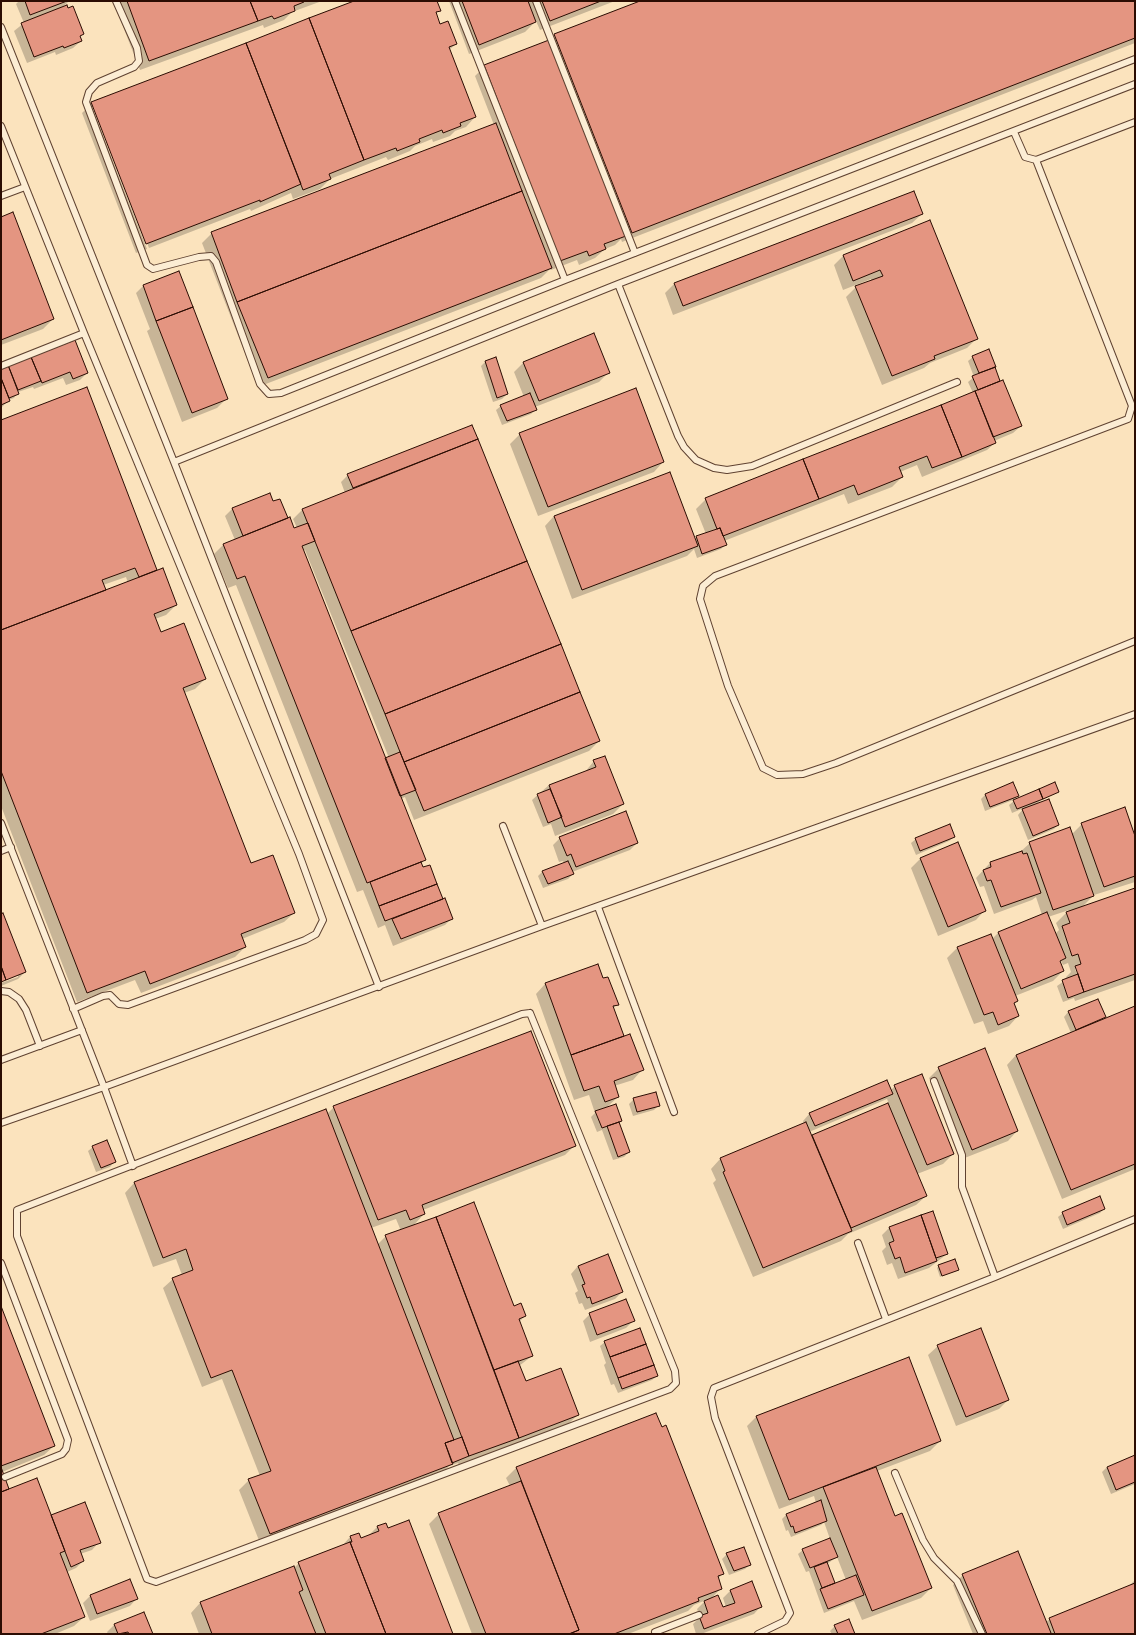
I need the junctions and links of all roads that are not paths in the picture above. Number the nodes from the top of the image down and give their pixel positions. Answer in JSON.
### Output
{"nodes":[{"id":1,"x":116,"y":1,"type":"edge"},
{"id":2,"x":455,"y":1,"type":"edge"},
{"id":3,"x":536,"y":1,"type":"edge"},
{"id":4,"x":1,"y":27,"type":"edge"},
{"id":5,"x":1135,"y":59,"type":"edge"},
{"id":6,"x":1135,"y":84,"type":"edge"},
{"id":7,"x":1135,"y":122,"type":"edge"},
{"id":8,"x":1,"y":126,"type":"edge"},
{"id":9,"x":1014,"y":132,"type":"junction"},
{"id":10,"x":1036,"y":160,"type":"junction"},
{"id":11,"x":25,"y":187,"type":"junction"},
{"id":12,"x":1,"y":196,"type":"edge"},
{"id":13,"x":635,"y":252,"type":"junction"},
{"id":14,"x":565,"y":280,"type":"junction"},
{"id":15,"x":618,"y":284,"type":"junction"},
{"id":16,"x":84,"y":333,"type":"junction"},
{"id":17,"x":1,"y":366,"type":"edge"},
{"id":18,"x":957,"y":382,"type":"dead end"},
{"id":19,"x":174,"y":462,"type":"junction"},
{"id":20,"x":1135,"y":641,"type":"edge"},
{"id":21,"x":1135,"y":714,"type":"edge"},
{"id":22,"x":1,"y":823,"type":"edge"},
{"id":23,"x":503,"y":826,"type":"dead end"},
{"id":24,"x":11,"y":848,"type":"junction"},
{"id":25,"x":1,"y":851,"type":"edge"},
{"id":26,"x":598,"y":907,"type":"junction"},
{"id":27,"x":542,"y":926,"type":"junction"},
{"id":28,"x":379,"y":987,"type":"junction"},
{"id":29,"x":1,"y":991,"type":"edge"},
{"id":30,"x":73,"y":1009,"type":"junction"},
{"id":31,"x":82,"y":1030,"type":"junction"},
{"id":32,"x":40,"y":1046,"type":"junction"},
{"id":33,"x":1,"y":1060,"type":"edge"},
{"id":34,"x":934,"y":1080,"type":"dead end"},
{"id":35,"x":104,"y":1087,"type":"junction"},
{"id":36,"x":674,"y":1112,"type":"dead end"},
{"id":37,"x":1,"y":1123,"type":"edge"},
{"id":38,"x":133,"y":1166,"type":"junction"},
{"id":39,"x":1135,"y":1219,"type":"edge"},
{"id":40,"x":858,"y":1243,"type":"dead end"},
{"id":41,"x":1,"y":1263,"type":"edge"},
{"id":42,"x":995,"y":1277,"type":"junction"},
{"id":43,"x":886,"y":1319,"type":"junction"},
{"id":44,"x":895,"y":1473,"type":"dead end"},
{"id":45,"x":5,"y":1477,"type":"dead end"},
{"id":46,"x":699,"y":1615,"type":"dead end"},
{"id":47,"x":654,"y":1633,"type":"edge"},
{"id":48,"x":758,"y":1634,"type":"edge"},
{"id":49,"x":982,"y":1634,"type":"edge"}],
"edges":[{"from":1,"to":14,"type":"lane"},
{"from":2,"to":14,"type":"lane"},
{"from":3,"to":13,"type":"lane"},
{"from":4,"to":19,"type":"lane"},
{"from":5,"to":13,"type":"lane"},
{"from":6,"to":9,"type":"lane"},
{"from":7,"to":10,"type":"lane"},
{"from":8,"to":11,"type":"lane"},
{"from":9,"to":10,"type":"lane"},
{"from":9,"to":15,"type":"lane"},
{"from":10,"to":20,"type":"lane"},
{"from":11,"to":12,"type":"lane"},
{"from":11,"to":16,"type":"lane"},
{"from":13,"to":14,"type":"lane"},
{"from":15,"to":18,"type":"lane"},
{"from":15,"to":19,"type":"lane"},
{"from":16,"to":17,"type":"lane"},
{"from":16,"to":30,"type":"lane"},
{"from":19,"to":28,"type":"lane"},
{"from":21,"to":26,"type":"lane"},
{"from":22,"to":24,"type":"lane"},
{"from":23,"to":27,"type":"lane"},
{"from":24,"to":25,"type":"lane"},
{"from":24,"to":30,"type":"lane"},
{"from":26,"to":27,"type":"lane"},
{"from":26,"to":36,"type":"lane"},
{"from":27,"to":28,"type":"lane"},
{"from":28,"to":35,"type":"lane"},
{"from":29,"to":32,"type":"lane"},
{"from":30,"to":31,"type":"lane"},
{"from":31,"to":32,"type":"lane"},
{"from":31,"to":35,"type":"lane"},
{"from":32,"to":33,"type":"lane"},
{"from":34,"to":42,"type":"lane"},
{"from":35,"to":37,"type":"lane"},
{"from":35,"to":38,"type":"lane"},
{"from":38,"to":38,"type":"lane"},
{"from":39,"to":42,"type":"lane"},
{"from":40,"to":43,"type":"lane"},
{"from":41,"to":45,"type":"lane"},
{"from":42,"to":43,"type":"lane"},
{"from":43,"to":48,"type":"lane"},
{"from":44,"to":49,"type":"lane"},
{"from":46,"to":47,"type":"lane"}]}
